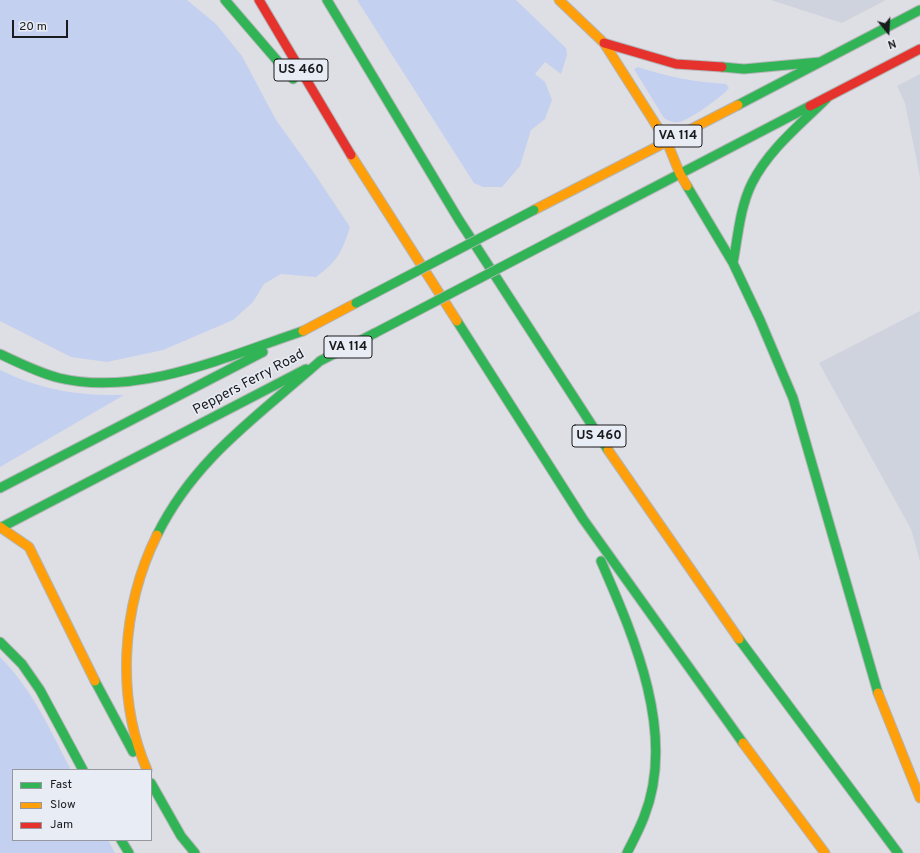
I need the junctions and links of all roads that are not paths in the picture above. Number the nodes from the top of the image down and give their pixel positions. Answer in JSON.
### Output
{"nodes":[{"id":1,"x":225,"y":0,"type":"edge"},
{"id":2,"x":259,"y":0,"type":"edge"},
{"id":3,"x":327,"y":0,"type":"edge"},
{"id":4,"x":559,"y":0,"type":"edge"},
{"id":5,"x":920,"y":10,"type":"edge"},
{"id":6,"x":604,"y":43,"type":"junction"},
{"id":7,"x":920,"y":49,"type":"edge"},
{"id":8,"x":820,"y":62,"type":"junction"},
{"id":9,"x":827,"y":98,"type":"junction"},
{"id":10,"x":342,"y":140,"type":"junction"},
{"id":11,"x":667,"y":142,"type":"junction"},
{"id":12,"x":680,"y":174,"type":"junction"},
{"id":13,"x":733,"y":263,"type":"junction"},
{"id":14,"x":303,"y":331,"type":"junction"},
{"id":15,"x":0,"y":354,"type":"edge"},
{"id":16,"x":320,"y":361,"type":"junction"},
{"id":17,"x":0,"y":488,"type":"edge"},
{"id":18,"x":584,"y":519,"type":"junction"},
{"id":19,"x":1,"y":527,"type":"edge"},
{"id":20,"x":0,"y":642,"type":"edge"},
{"id":21,"x":82,"y":769,"type":"edge"},
{"id":22,"x":143,"y":769,"type":"edge"},
{"id":23,"x":147,"y":769,"type":"edge"},
{"id":24,"x":152,"y":781,"type":"edge"},
{"id":25,"x":152,"y":785,"type":"edge"},
{"id":26,"x":920,"y":798,"type":"edge"},
{"id":27,"x":162,"y":803,"type":"junction"},
{"id":28,"x":122,"y":841,"type":"edge"},
{"id":29,"x":129,"y":853,"type":"edge"},
{"id":30,"x":195,"y":853,"type":"edge"},
{"id":31,"x":627,"y":853,"type":"edge"},
{"id":32,"x":825,"y":853,"type":"edge"},
{"id":33,"x":898,"y":853,"type":"edge"}],
"edges":[{"from":1,"to":10,"type":"main road"},
{"from":2,"to":10,"type":"main road","number":"US 460"},
{"from":3,"to":33,"type":"main road","number":"US 460"},
{"from":4,"to":6,"type":"main road"},
{"from":5,"to":8,"type":"main road","number":"VA 114"},
{"from":6,"to":8,"type":"main road"},
{"from":6,"to":11,"type":"main road"},
{"from":7,"to":9,"type":"main road","number":"VA 114"},
{"from":8,"to":11,"type":"main road","number":"VA 114"},
{"from":9,"to":12,"type":"main road","number":"VA 114"},
{"from":9,"to":13,"type":"main road"},
{"from":10,"to":18,"type":"main road","number":"US 460"},
{"from":11,"to":12,"type":"main road"},
{"from":11,"to":14,"type":"main road","name":"Peppers Ferry Road","number":"VA 114","bridge":true},
{"from":12,"to":13,"type":"main road"},
{"from":12,"to":16,"type":"main road","name":"Peppers Ferry Road","number":"VA 114","bridge":true},
{"from":13,"to":26,"type":"main road"},
{"from":14,"to":15,"type":"main road"},
{"from":14,"to":17,"type":"main road","name":"Peppers Ferry Road","number":"VA 114"},
{"from":16,"to":19,"type":"main road","name":"Peppers Ferry Road","number":"VA 114"},
{"from":16,"to":23,"type":"main road"},
{"from":18,"to":31,"type":"main road"},
{"from":18,"to":32,"type":"main road","number":"US 460"},
{"from":19,"to":22,"type":"main road"},
{"from":20,"to":21,"type":"main road"},
{"from":24,"to":27,"type":"main road"},
{"from":25,"to":27,"type":"main road"},
{"from":27,"to":30,"type":"main road"},
{"from":28,"to":29,"type":"main road"}]}
